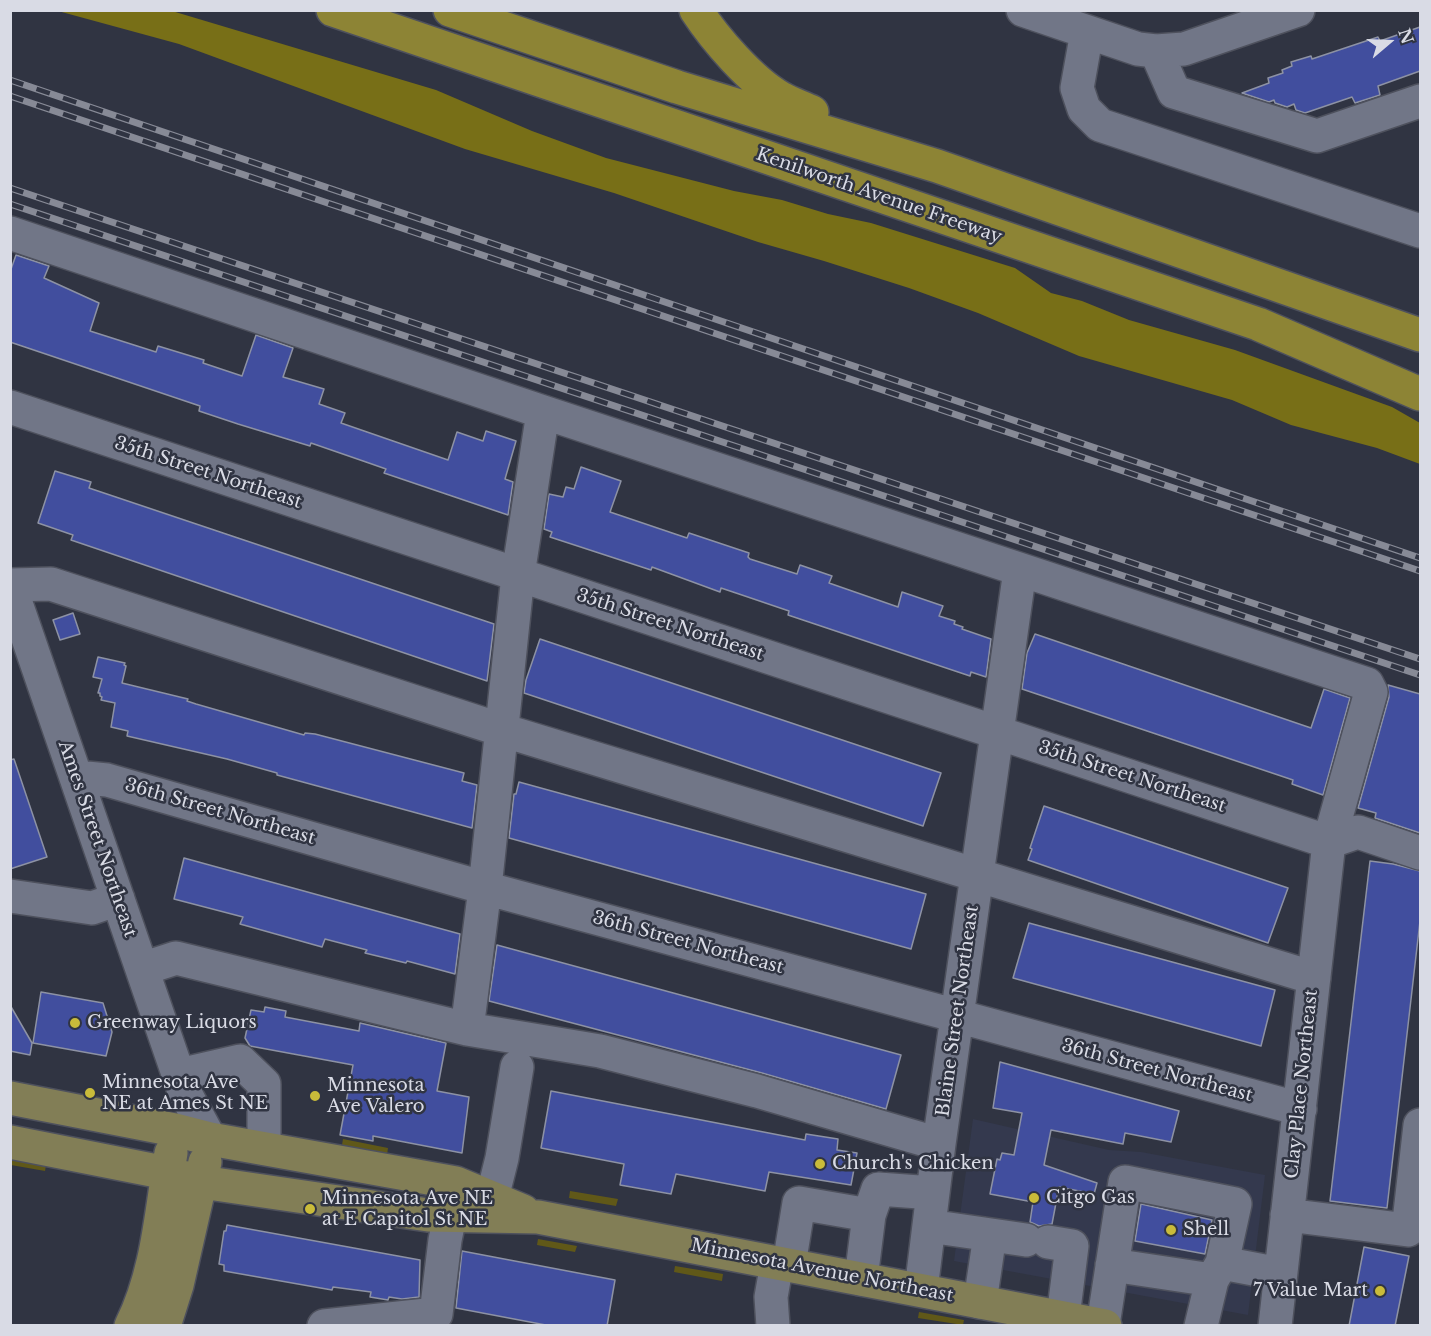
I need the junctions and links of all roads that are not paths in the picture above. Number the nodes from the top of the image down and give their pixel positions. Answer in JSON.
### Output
{"nodes":[{"id":1,"x":333,"y":10,"type":"edge"},
{"id":2,"x":450,"y":10,"type":"edge"},
{"id":3,"x":696,"y":10,"type":"edge"},
{"id":4,"x":1023,"y":10,"type":"edge"},
{"id":5,"x":1298,"y":10,"type":"edge"},
{"id":6,"x":1088,"y":32,"type":"junction"},
{"id":7,"x":1156,"y":51,"type":"junction"},
{"id":8,"x":1420,"y":101,"type":"edge"},
{"id":9,"x":938,"y":166,"type":"junction"},
{"id":10,"x":1420,"y":231,"type":"edge"},
{"id":11,"x":10,"y":233,"type":"edge"},
{"id":12,"x":1293,"y":290,"type":"junction"},
{"id":13,"x":1420,"y":326,"type":"edge"},
{"id":14,"x":1420,"y":335,"type":"edge"},
{"id":15,"x":1420,"y":394,"type":"edge"},
{"id":16,"x":10,"y":408,"type":"edge"},
{"id":17,"x":543,"y":412,"type":"junction"},
{"id":18,"x":1020,"y":570,"type":"junction"},
{"id":19,"x":518,"y":575,"type":"junction"},
{"id":20,"x":10,"y":586,"type":"edge"},
{"id":21,"x":502,"y":730,"type":"junction"},
{"id":22,"x":998,"y":732,"type":"junction"},
{"id":23,"x":76,"y":777,"type":"junction"},
{"id":24,"x":1329,"y":842,"type":"junction"},
{"id":25,"x":1420,"y":853,"type":"edge"},
{"id":26,"x":977,"y":874,"type":"junction"},
{"id":27,"x":485,"y":888,"type":"junction"},
{"id":28,"x":10,"y":896,"type":"edge"},
{"id":29,"x":118,"y":899,"type":"junction"},
{"id":30,"x":142,"y":969,"type":"junction"},
{"id":31,"x":1314,"y":978,"type":"junction"},
{"id":32,"x":957,"y":1017,"type":"junction"},
{"id":33,"x":467,"y":1029,"type":"junction"},
{"id":34,"x":517,"y":1067,"type":"dead end"},
{"id":35,"x":181,"y":1083,"type":"junction"},
{"id":36,"x":10,"y":1098,"type":"edge"},
{"id":37,"x":1300,"y":1109,"type":"junction"},
{"id":38,"x":1420,"y":1125,"type":"edge"},
{"id":39,"x":175,"y":1130,"type":"junction"},
{"id":40,"x":210,"y":1139,"type":"junction"},
{"id":41,"x":10,"y":1142,"type":"edge"},
{"id":42,"x":939,"y":1144,"type":"junction"},
{"id":43,"x":264,"y":1148,"type":"junction"},
{"id":44,"x":167,"y":1173,"type":"junction"},
{"id":45,"x":201,"y":1182,"type":"junction"},
{"id":46,"x":933,"y":1193,"type":"junction"},
{"id":47,"x":492,"y":1198,"type":"junction"},
{"id":48,"x":869,"y":1215,"type":"junction"},
{"id":49,"x":1287,"y":1215,"type":"junction"},
{"id":50,"x":450,"y":1216,"type":"junction"},
{"id":51,"x":538,"y":1217,"type":"junction"},
{"id":52,"x":929,"y":1226,"type":"junction"},
{"id":53,"x":990,"y":1235,"type":"junction"},
{"id":54,"x":783,"y":1264,"type":"junction"},
{"id":55,"x":1112,"y":1265,"type":"junction"},
{"id":56,"x":1217,"y":1272,"type":"junction"},
{"id":57,"x":1280,"y":1274,"type":"junction"},
{"id":58,"x":861,"y":1279,"type":"junction"},
{"id":59,"x":921,"y":1290,"type":"junction"},
{"id":60,"x":980,"y":1302,"type":"junction"},
{"id":61,"x":1063,"y":1317,"type":"junction"},
{"id":62,"x":1024,"y":1318,"type":"edge"},
{"id":63,"x":767,"y":1325,"type":"edge"},
{"id":64,"x":1104,"y":1325,"type":"edge"},
{"id":65,"x":131,"y":1326,"type":"edge"},
{"id":66,"x":164,"y":1326,"type":"edge"},
{"id":67,"x":324,"y":1326,"type":"edge"},
{"id":68,"x":1201,"y":1326,"type":"edge"},
{"id":69,"x":1275,"y":1326,"type":"edge"}],
"edges":[{"from":1,"to":15,"type":"highway","name":"Kenilworth Avenue Freeway"},
{"from":2,"to":9,"type":"highway"},
{"from":3,"to":9,"type":"highway"},
{"from":4,"to":6,"type":"street"},
{"from":5,"to":7,"type":"street"},
{"from":6,"to":7,"type":"street"},
{"from":6,"to":10,"type":"street"},
{"from":7,"to":8,"type":"street"},
{"from":9,"to":12,"type":"highway"},
{"from":11,"to":17,"type":"street","name":"Clay Place Northeast"},
{"from":12,"to":13,"type":"highway"},
{"from":12,"to":14,"type":"highway"},
{"from":16,"to":19,"type":"street","name":"35th Street Northeast"},
{"from":17,"to":18,"type":"street","name":"Clay Place Northeast"},
{"from":17,"to":19,"type":"street"},
{"from":18,"to":22,"type":"street","name":"Blaine Street Northeast"},
{"from":18,"to":24,"type":"street","name":"Clay Place Northeast"},
{"from":19,"to":21,"type":"street"},
{"from":19,"to":22,"type":"street","name":"35th Street Northeast"},
{"from":20,"to":21,"type":"street"},
{"from":20,"to":23,"type":"street","name":"Ames Street Northeast"},
{"from":21,"to":26,"type":"street"},
{"from":21,"to":27,"type":"street"},
{"from":22,"to":24,"type":"street","name":"35th Street Northeast"},
{"from":22,"to":26,"type":"street","name":"Blaine Street Northeast"},
{"from":23,"to":27,"type":"street","name":"36th Street Northeast"},
{"from":23,"to":29,"type":"street","name":"Ames Street Northeast"},
{"from":24,"to":25,"type":"street"},
{"from":24,"to":31,"type":"street","name":"Clay Place Northeast"},
{"from":26,"to":31,"type":"street"},
{"from":26,"to":32,"type":"street","name":"Blaine Street Northeast"},
{"from":27,"to":32,"type":"street","name":"36th Street Northeast"},
{"from":27,"to":33,"type":"street"},
{"from":28,"to":29,"type":"street"},
{"from":29,"to":30,"type":"street","name":"Ames Street Northeast"},
{"from":30,"to":33,"type":"street"},
{"from":30,"to":35,"type":"street","name":"Ames Street Northeast"},
{"from":31,"to":37,"type":"street","name":"Clay Place Northeast"},
{"from":32,"to":37,"type":"street","name":"36th Street Northeast"},
{"from":32,"to":42,"type":"street","name":"Blaine Street Northeast"},
{"from":33,"to":42,"type":"street"},
{"from":34,"to":47,"type":"street"},
{"from":35,"to":39,"type":"street"},
{"from":35,"to":40,"type":"street","name":"Ames Street Northeast"},
{"from":35,"to":43,"type":"street"},
{"from":36,"to":39,"type":"main road","name":"Minnesota Avenue Northeast"},
{"from":37,"to":49,"type":"street","name":"Clay Place Northeast"},
{"from":38,"to":49,"type":"street"},
{"from":39,"to":40,"type":"main road","name":"Minnesota Avenue Northeast"},
{"from":39,"to":44,"type":"main road"},
{"from":40,"to":43,"type":"main road","name":"Minnesota Avenue Northeast"},
{"from":40,"to":45,"type":"main road"},
{"from":41,"to":44,"type":"main road","name":"Minnesota Avenue Northeast"},
{"from":42,"to":46,"type":"street","name":"Blaine Street Northeast"},
{"from":43,"to":47,"type":"main road","name":"Minnesota Avenue Northeast"},
{"from":44,"to":45,"type":"main road","name":"Minnesota Avenue Northeast"},
{"from":44,"to":65,"type":"main road"},
{"from":45,"to":50,"type":"main road","name":"Minnesota Avenue Northeast"},
{"from":45,"to":66,"type":"main road"},
{"from":46,"to":48,"type":"street"},
{"from":46,"to":52,"type":"street","name":"Blaine Street Northeast"},
{"from":47,"to":51,"type":"main road","name":"Minnesota Avenue Northeast"},
{"from":48,"to":54,"type":"street"},
{"from":48,"to":58,"type":"street"},
{"from":49,"to":57,"type":"street","name":"Clay Place Northeast"},
{"from":50,"to":51,"type":"main road","name":"Minnesota Avenue Northeast"},
{"from":50,"to":67,"type":"street"},
{"from":51,"to":54,"type":"main road","name":"Minnesota Avenue Northeast"},
{"from":52,"to":53,"type":"street"},
{"from":52,"to":59,"type":"street","name":"Blaine Street Northeast"},
{"from":53,"to":60,"type":"street"},
{"from":53,"to":61,"type":"street"},
{"from":54,"to":58,"type":"main road","name":"Minnesota Avenue Northeast"},
{"from":54,"to":63,"type":"street"},
{"from":55,"to":56,"type":"street"},
{"from":55,"to":56,"type":"street"},
{"from":55,"to":64,"type":"street"},
{"from":56,"to":57,"type":"street"},
{"from":56,"to":68,"type":"street"},
{"from":57,"to":69,"type":"street","name":"Clay Place Northeast"},
{"from":58,"to":59,"type":"main road","name":"Minnesota Avenue Northeast"},
{"from":59,"to":60,"type":"main road","name":"Minnesota Avenue Northeast"},
{"from":60,"to":62,"type":"main road","name":"Minnesota Avenue Northeast"},
{"from":61,"to":62,"type":"main road","name":"Minnesota Avenue Northeast"},
{"from":61,"to":64,"type":"main road","name":"Minnesota Avenue Northeast"}]}
